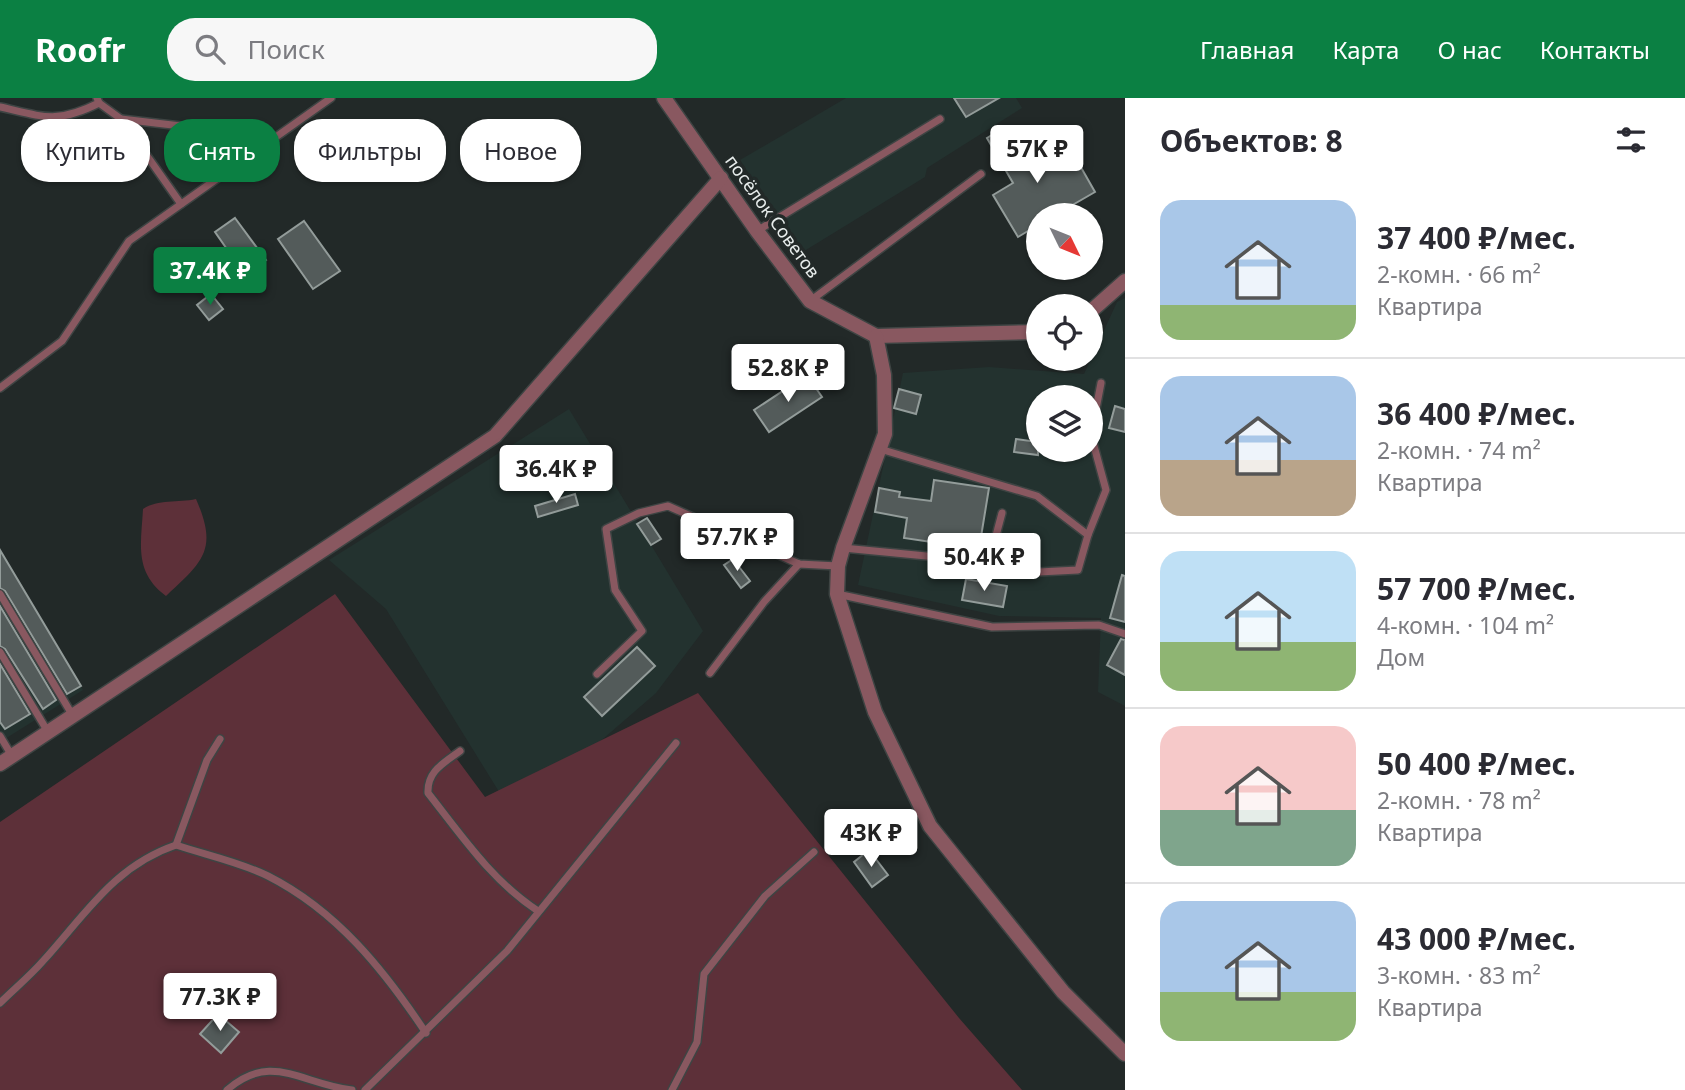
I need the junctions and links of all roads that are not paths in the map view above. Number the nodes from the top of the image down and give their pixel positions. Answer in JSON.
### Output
{"nodes":[{"id":1,"x":331,"y":98,"type":"edge"},
{"id":2,"x":664,"y":98,"type":"edge"},
{"id":3,"x":98,"y":101,"type":"edge"},
{"id":4,"x":0,"y":107,"type":"edge"},
{"id":5,"x":121,"y":119,"type":"edge"},
{"id":6,"x":940,"y":120,"type":"dead end"},
{"id":7,"x":280,"y":134,"type":"edge"},
{"id":8,"x":150,"y":160,"type":"edge"},
{"id":9,"x":981,"y":174,"type":"dead end"},
{"id":10,"x":721,"y":178,"type":"junction"},
{"id":11,"x":212,"y":182,"type":"edge"},
{"id":12,"x":181,"y":204,"type":"junction"},
{"id":13,"x":757,"y":231,"type":"junction"},
{"id":14,"x":1125,"y":281,"type":"edge"},
{"id":15,"x":1103,"y":300,"type":"edge"},
{"id":16,"x":810,"y":301,"type":"junction"},
{"id":17,"x":1026,"y":332,"type":"edge"},
{"id":18,"x":876,"y":335,"type":"junction"},
{"id":19,"x":1101,"y":383,"type":"dead end"},
{"id":20,"x":0,"y":388,"type":"edge"},
{"id":21,"x":880,"y":449,"type":"junction"},
{"id":22,"x":1002,"y":513,"type":"dead end"},
{"id":23,"x":1088,"y":534,"type":"junction"},
{"id":24,"x":843,"y":548,"type":"junction"},
{"id":25,"x":799,"y":564,"type":"junction"},
{"id":26,"x":838,"y":566,"type":"junction"},
{"id":27,"x":1019,"y":573,"type":"dead end"},
{"id":28,"x":0,"y":594,"type":"edge"},
{"id":29,"x":837,"y":594,"type":"junction"},
{"id":30,"x":1125,"y":634,"type":"edge"},
{"id":31,"x":0,"y":652,"type":"edge"},
{"id":32,"x":710,"y":673,"type":"dead end"},
{"id":33,"x":597,"y":674,"type":"dead end"},
{"id":34,"x":73,"y":716,"type":"junction"},
{"id":35,"x":48,"y":732,"type":"junction"},
{"id":36,"x":0,"y":736,"type":"edge"},
{"id":37,"x":220,"y":739,"type":"dead end"},
{"id":38,"x":676,"y":743,"type":"dead end"},
{"id":39,"x":460,"y":751,"type":"dead end"},
{"id":40,"x":6,"y":760,"type":"edge"},
{"id":41,"x":176,"y":845,"type":"junction"},
{"id":42,"x":814,"y":852,"type":"dead end"},
{"id":43,"x":538,"y":911,"type":"junction"},
{"id":44,"x":0,"y":1003,"type":"edge"},
{"id":45,"x":426,"y":1033,"type":"junction"},
{"id":46,"x":1125,"y":1054,"type":"edge"},
{"id":47,"x":226,"y":1090,"type":"edge"},
{"id":48,"x":352,"y":1090,"type":"edge"},
{"id":49,"x":365,"y":1090,"type":"edge"},
{"id":50,"x":672,"y":1090,"type":"edge"}],
"edges":[{"from":1,"to":7,"type":"lane"},
{"from":2,"to":10,"type":"street","name":"посёлок Советов"},
{"from":3,"to":4,"type":"lane"},
{"from":3,"to":5,"type":"lane"},
{"from":6,"to":13,"type":"lane"},
{"from":8,"to":12,"type":"lane"},
{"from":9,"to":16,"type":"lane"},
{"from":10,"to":13,"type":"street","name":"посёлок Советов"},
{"from":10,"to":34,"type":"street"},
{"from":11,"to":12,"type":"lane"},
{"from":12,"to":20,"type":"lane"},
{"from":13,"to":16,"type":"street","name":"посёлок Советов"},
{"from":14,"to":15,"type":"street"},
{"from":16,"to":18,"type":"street","name":"посёлок Советов"},
{"from":17,"to":18,"type":"street","name":"посёлок Советов"},
{"from":18,"to":21,"type":"street"},
{"from":19,"to":23,"type":"lane"},
{"from":21,"to":23,"type":"lane"},
{"from":21,"to":24,"type":"street"},
{"from":22,"to":24,"type":"lane"},
{"from":23,"to":27,"type":"lane"},
{"from":24,"to":26,"type":"street"},
{"from":25,"to":26,"type":"lane"},
{"from":25,"to":32,"type":"lane"},
{"from":25,"to":33,"type":"lane"},
{"from":26,"to":29,"type":"street"},
{"from":28,"to":34,"type":"lane"},
{"from":29,"to":30,"type":"lane"},
{"from":29,"to":46,"type":"street"},
{"from":31,"to":35,"type":"lane"},
{"from":34,"to":35,"type":"street"},
{"from":35,"to":40,"type":"street"},
{"from":36,"to":40,"type":"lane"},
{"from":37,"to":41,"type":"lane"},
{"from":38,"to":43,"type":"lane"},
{"from":39,"to":43,"type":"lane"},
{"from":41,"to":44,"type":"lane"},
{"from":41,"to":45,"type":"lane"},
{"from":42,"to":50,"type":"lane"},
{"from":43,"to":45,"type":"lane"},
{"from":45,"to":49,"type":"lane"},
{"from":47,"to":48,"type":"lane"}]}
